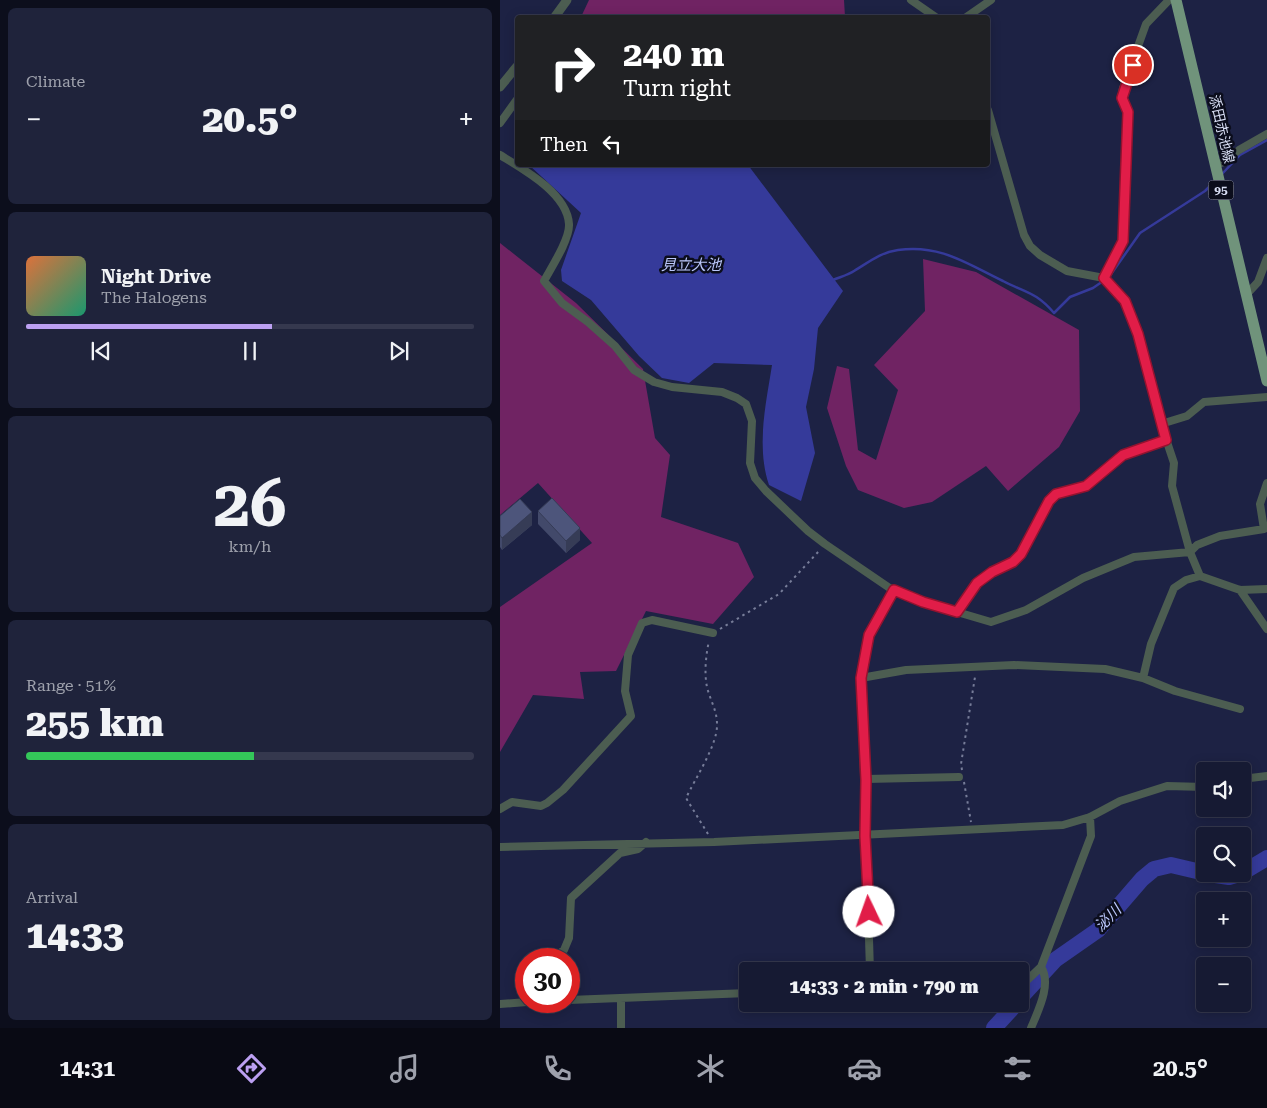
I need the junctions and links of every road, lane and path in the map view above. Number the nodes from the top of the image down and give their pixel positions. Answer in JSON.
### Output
{"nodes":[{"id":1,"x":911,"y":0,"type":"edge"},
{"id":2,"x":991,"y":0,"type":"edge"},
{"id":3,"x":1169,"y":0,"type":"edge"},
{"id":4,"x":1176,"y":0,"type":"edge"},
{"id":5,"x":564,"y":4,"type":"edge"},
{"id":6,"x":556,"y":15,"type":"edge"},
{"id":7,"x":933,"y":15,"type":"edge"},
{"id":8,"x":969,"y":15,"type":"edge"},
{"id":9,"x":515,"y":69,"type":"edge"},
{"id":10,"x":500,"y":87,"type":"edge"},
{"id":11,"x":515,"y":102,"type":"edge"},
{"id":12,"x":990,"y":117,"type":"edge"},
{"id":13,"x":500,"y":123,"type":"edge"},
{"id":14,"x":1267,"y":134,"type":"edge"},
{"id":15,"x":500,"y":155,"type":"edge"},
{"id":16,"x":515,"y":164,"type":"edge"},
{"id":17,"x":1215,"y":165,"type":"junction"},
{"id":18,"x":519,"y":167,"type":"edge"},
{"id":19,"x":1267,"y":258,"type":"edge"},
{"id":20,"x":1104,"y":278,"type":"junction"},
{"id":21,"x":1246,"y":295,"type":"junction"},
{"id":22,"x":1267,"y":381,"type":"edge"},
{"id":23,"x":1267,"y":397,"type":"edge"},
{"id":24,"x":1161,"y":424,"type":"junction"},
{"id":25,"x":1166,"y":440,"type":"junction"},
{"id":26,"x":1267,"y":483,"type":"edge"},
{"id":27,"x":826,"y":544,"type":"junction"},
{"id":28,"x":1190,"y":552,"type":"junction"},
{"id":29,"x":1200,"y":576,"type":"junction"},
{"id":30,"x":894,"y":590,"type":"junction"},
{"id":31,"x":1240,"y":590,"type":"junction"},
{"id":32,"x":1267,"y":590,"type":"edge"},
{"id":33,"x":957,"y":612,"type":"junction"},
{"id":34,"x":1267,"y":629,"type":"edge"},
{"id":35,"x":713,"y":633,"type":"junction"},
{"id":36,"x":987,"y":668,"type":"junction"},
{"id":37,"x":861,"y":678,"type":"junction"},
{"id":38,"x":1143,"y":678,"type":"junction"},
{"id":39,"x":1240,"y":709,"type":"dead end"},
{"id":40,"x":1267,"y":776,"type":"edge"},
{"id":41,"x":959,"y":777,"type":"dead end"},
{"id":42,"x":1251,"y":778,"type":"edge"},
{"id":43,"x":866,"y":780,"type":"junction"},
{"id":44,"x":1196,"y":787,"type":"edge"},
{"id":45,"x":500,"y":809,"type":"edge"},
{"id":46,"x":1090,"y":818,"type":"junction"},
{"id":47,"x":972,"y":829,"type":"junction"},
{"id":48,"x":865,"y":836,"type":"junction"},
{"id":49,"x":646,"y":842,"type":"junction"},
{"id":50,"x":714,"y":842,"type":"junction"},
{"id":51,"x":500,"y":847,"type":"edge"},
{"id":52,"x":565,"y":948,"type":"edge"},
{"id":53,"x":870,"y":962,"type":"edge"},
{"id":54,"x":1042,"y":968,"type":"junction"},
{"id":55,"x":1029,"y":979,"type":"edge"},
{"id":56,"x":739,"y":993,"type":"edge"},
{"id":57,"x":621,"y":998,"type":"junction"},
{"id":58,"x":580,"y":1000,"type":"edge"},
{"id":59,"x":515,"y":1003,"type":"edge"},
{"id":60,"x":500,"y":1004,"type":"edge"},
{"id":61,"x":621,"y":1028,"type":"edge"},
{"id":62,"x":1031,"y":1028,"type":"edge"}],
"edges":[{"from":1,"to":7,"type":"street"},
{"from":2,"to":8,"type":"street"},
{"from":3,"to":20,"type":"street"},
{"from":4,"to":17,"type":"main road","name":"添田赤池線","number":"95"},
{"from":5,"to":6,"type":"street"},
{"from":9,"to":10,"type":"street"},
{"from":11,"to":13,"type":"street"},
{"from":12,"to":20,"type":"street"},
{"from":14,"to":17,"type":"street"},
{"from":15,"to":16,"type":"street"},
{"from":17,"to":21,"type":"main road","name":"添田赤池線","number":"95"},
{"from":18,"to":27,"type":"street"},
{"from":19,"to":21,"type":"street"},
{"from":20,"to":24,"type":"street"},
{"from":21,"to":22,"type":"main road","name":"添田赤池線","number":"95"},
{"from":23,"to":24,"type":"street"},
{"from":24,"to":25,"type":"street"},
{"from":25,"to":28,"type":"street"},
{"from":25,"to":33,"type":"street"},
{"from":26,"to":28,"type":"street"},
{"from":27,"to":30,"type":"street"},
{"from":27,"to":35,"type":"path"},
{"from":28,"to":29,"type":"street"},
{"from":28,"to":33,"type":"street"},
{"from":29,"to":31,"type":"street"},
{"from":29,"to":38,"type":"street"},
{"from":30,"to":33,"type":"street"},
{"from":30,"to":37,"type":"street"},
{"from":31,"to":32,"type":"street"},
{"from":31,"to":34,"type":"street"},
{"from":35,"to":45,"type":"street"},
{"from":35,"to":50,"type":"path"},
{"from":36,"to":37,"type":"street"},
{"from":36,"to":38,"type":"street"},
{"from":36,"to":47,"type":"path"},
{"from":37,"to":43,"type":"street"},
{"from":38,"to":39,"type":"street"},
{"from":40,"to":42,"type":"street"},
{"from":41,"to":43,"type":"street"},
{"from":43,"to":48,"type":"street"},
{"from":44,"to":46,"type":"street"},
{"from":46,"to":47,"type":"street"},
{"from":46,"to":54,"type":"street"},
{"from":47,"to":48,"type":"street"},
{"from":48,"to":50,"type":"street"},
{"from":48,"to":53,"type":"street"},
{"from":49,"to":50,"type":"street"},
{"from":49,"to":51,"type":"street"},
{"from":49,"to":52,"type":"street"},
{"from":54,"to":55,"type":"street"},
{"from":54,"to":62,"type":"street"},
{"from":56,"to":57,"type":"street"},
{"from":57,"to":58,"type":"street"},
{"from":57,"to":61,"type":"street"},
{"from":59,"to":60,"type":"street"}]}
